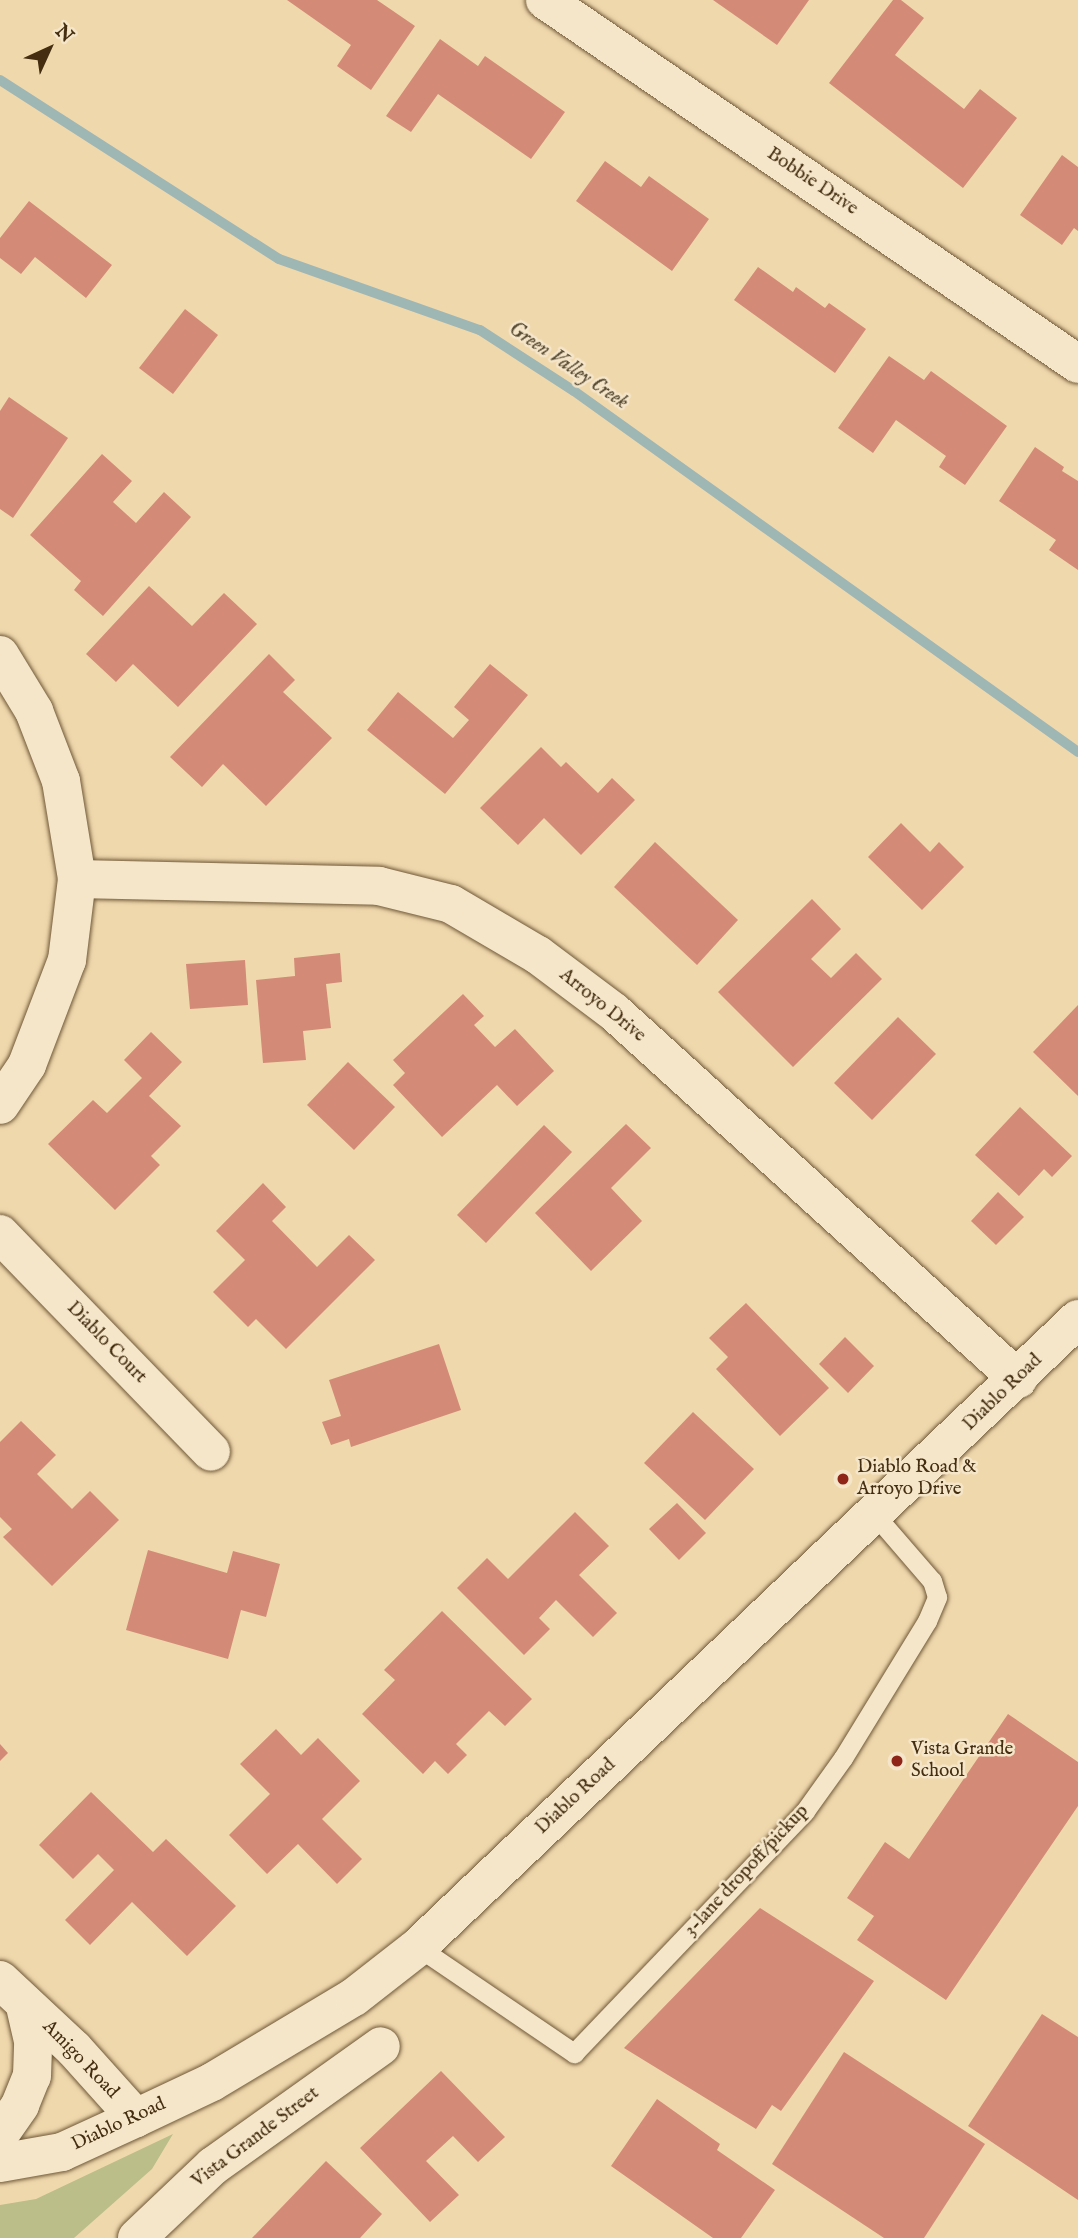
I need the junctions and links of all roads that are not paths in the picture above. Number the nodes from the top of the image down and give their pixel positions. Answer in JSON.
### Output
{"nodes":[{"id":1,"x":545,"y":0,"type":"edge"},
{"id":2,"x":1078,"y":364,"type":"edge"},
{"id":3,"x":0,"y":655,"type":"edge"},
{"id":4,"x":77,"y":879,"type":"junction"},
{"id":5,"x":0,"y":1105,"type":"edge"},
{"id":6,"x":0,"y":1234,"type":"edge"},
{"id":7,"x":1078,"y":1319,"type":"edge"},
{"id":8,"x":1018,"y":1379,"type":"junction"},
{"id":9,"x":211,"y":1452,"type":"dead end"},
{"id":10,"x":875,"y":1515,"type":"junction"},
{"id":11,"x":418,"y":1947,"type":"junction"},
{"id":12,"x":12,"y":1991,"type":"edge"},
{"id":13,"x":381,"y":2046,"type":"dead end"},
{"id":14,"x":135,"y":2118,"type":"junction"},
{"id":15,"x":0,"y":2134,"type":"edge"},
{"id":16,"x":0,"y":2163,"type":"edge"},
{"id":17,"x":137,"y":2238,"type":"edge"}],
"edges":[{"from":1,"to":2,"type":"street","name":"Bobbie Drive"},
{"from":3,"to":4,"type":"street"},
{"from":4,"to":5,"type":"street"},
{"from":4,"to":8,"type":"street","name":"Arroyo Drive"},
{"from":6,"to":9,"type":"street","name":"Diablo Court"},
{"from":7,"to":8,"type":"street","name":"Diablo Road"},
{"from":8,"to":10,"type":"street","name":"Diablo Road"},
{"from":10,"to":11,"type":"street","name":"Diablo Road"},
{"from":10,"to":11,"type":"lane","name":"3-lane dropoff/pickup"},
{"from":11,"to":14,"type":"street","name":"Diablo Road"},
{"from":12,"to":14,"type":"street","name":"Amigo Road"},
{"from":12,"to":15,"type":"street","name":"Amigo Road"},
{"from":13,"to":17,"type":"street","name":"Vista Grande Street"},
{"from":14,"to":16,"type":"street","name":"Diablo Road"}]}
